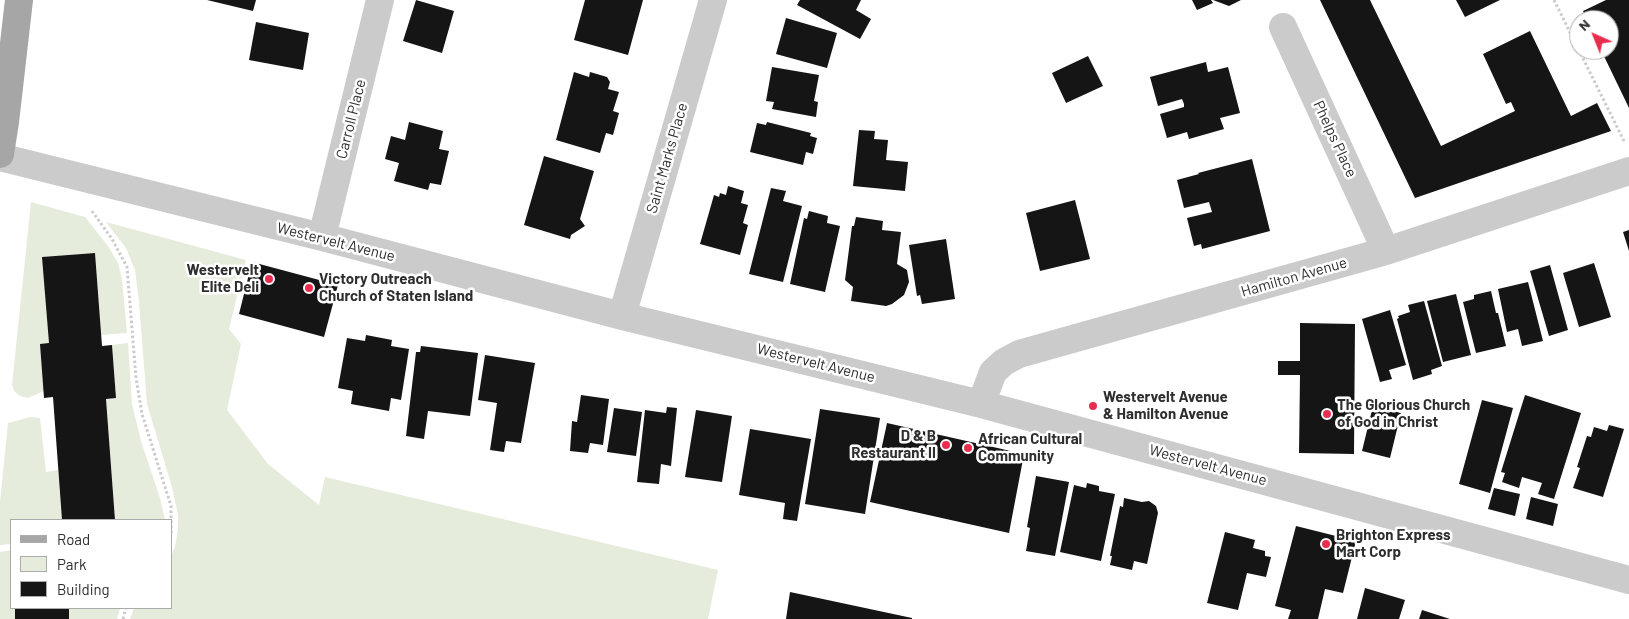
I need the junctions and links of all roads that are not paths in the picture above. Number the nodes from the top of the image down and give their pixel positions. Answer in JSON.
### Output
{"nodes":[{"id":1,"x":19,"y":0,"type":"edge"},
{"id":2,"x":380,"y":0,"type":"edge"},
{"id":3,"x":713,"y":0,"type":"edge"},
{"id":4,"x":1283,"y":27,"type":"dead end"},
{"id":5,"x":0,"y":156,"type":"edge"},
{"id":6,"x":1628,"y":159,"type":"edge"},
{"id":7,"x":322,"y":237,"type":"junction"},
{"id":8,"x":1386,"y":251,"type":"junction"},
{"id":9,"x":622,"y":316,"type":"junction"},
{"id":10,"x":981,"y":404,"type":"junction"},
{"id":11,"x":1629,"y":580,"type":"edge"}],
"edges":[{"from":1,"to":5,"type":"main road"},
{"from":2,"to":7,"type":"street","name":"Carroll Place"},
{"from":3,"to":9,"type":"street","name":"Saint Marks Place"},
{"from":4,"to":8,"type":"street","name":"Phelps Place"},
{"from":5,"to":7,"type":"street","name":"Westervelt Avenue"},
{"from":6,"to":8,"type":"street","name":"Hamilton Avenue"},
{"from":7,"to":9,"type":"street","name":"Westervelt Avenue"},
{"from":8,"to":10,"type":"street","name":"Hamilton Avenue"},
{"from":9,"to":10,"type":"street","name":"Westervelt Avenue"},
{"from":10,"to":11,"type":"street","name":"Westervelt Avenue"}]}
